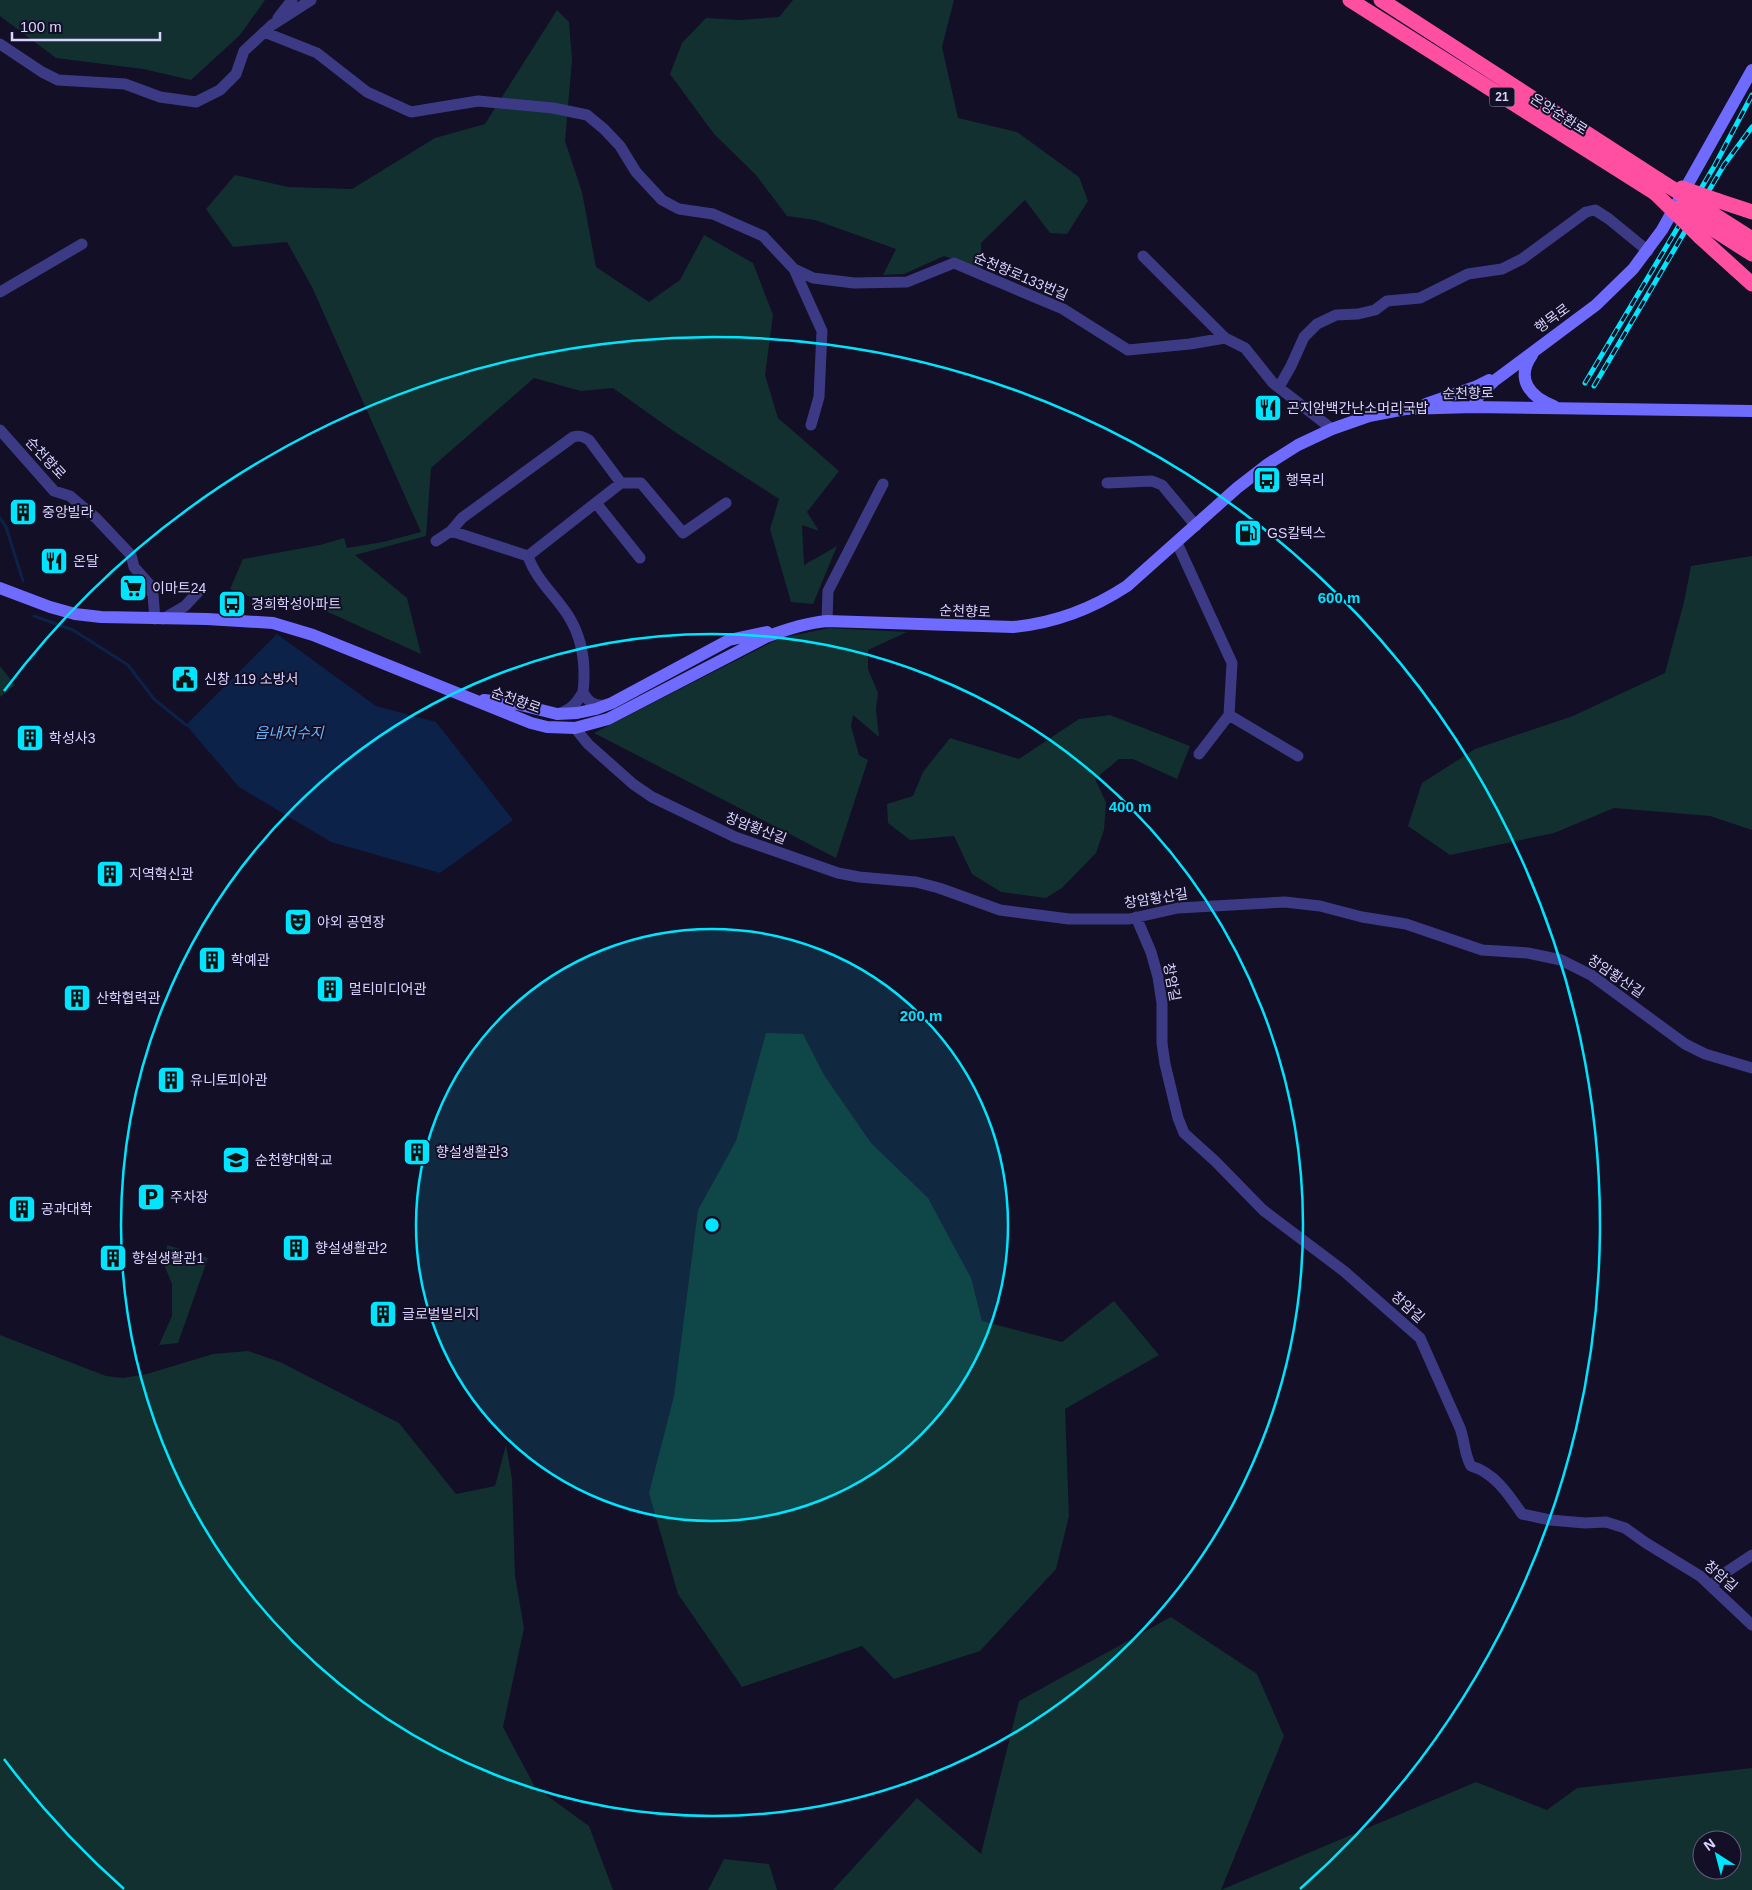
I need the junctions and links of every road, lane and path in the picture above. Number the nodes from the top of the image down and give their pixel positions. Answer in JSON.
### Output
{"nodes":[{"id":1,"x":292,"y":0,"type":"edge"},
{"id":2,"x":312,"y":0,"type":"edge"},
{"id":3,"x":1350,"y":0,"type":"edge"},
{"id":4,"x":1381,"y":0,"type":"edge"},
{"id":5,"x":268,"y":29,"type":"junction"},
{"id":6,"x":0,"y":44,"type":"edge"},
{"id":7,"x":1752,"y":70,"type":"edge"},
{"id":8,"x":1657,"y":186,"type":"junction"},
{"id":9,"x":1752,"y":212,"type":"edge"},
{"id":10,"x":1710,"y":220,"type":"junction"},
{"id":11,"x":1752,"y":239,"type":"edge"},
{"id":12,"x":82,"y":244,"type":"dead end"},
{"id":13,"x":1648,"y":251,"type":"junction"},
{"id":14,"x":1752,"y":254,"type":"edge"},
{"id":15,"x":1144,"y":256,"type":"dead end"},
{"id":16,"x":794,"y":269,"type":"junction"},
{"id":17,"x":1752,"y":284,"type":"edge"},
{"id":18,"x":0,"y":292,"type":"edge"},
{"id":19,"x":1225,"y":338,"type":"junction"},
{"id":20,"x":1536,"y":349,"type":"junction"},
{"id":21,"x":1511,"y":368,"type":"junction"},
{"id":22,"x":1278,"y":387,"type":"junction"},
{"id":23,"x":1473,"y":407,"type":"junction"},
{"id":24,"x":1561,"y":408,"type":"junction"},
{"id":25,"x":1405,"y":409,"type":"junction"},
{"id":26,"x":1752,"y":411,"type":"edge"},
{"id":27,"x":811,"y":425,"type":"dead end"},
{"id":28,"x":1332,"y":429,"type":"junction"},
{"id":29,"x":0,"y":430,"type":"edge"},
{"id":30,"x":621,"y":483,"type":"junction"},
{"id":31,"x":1107,"y":483,"type":"dead end"},
{"id":32,"x":882,"y":484,"type":"dead end"},
{"id":33,"x":596,"y":503,"type":"junction"},
{"id":34,"x":726,"y":503,"type":"dead end"},
{"id":35,"x":1196,"y":526,"type":"junction"},
{"id":36,"x":451,"y":531,"type":"junction"},
{"id":37,"x":436,"y":541,"type":"dead end"},
{"id":38,"x":1177,"y":543,"type":"junction"},
{"id":39,"x":528,"y":556,"type":"junction"},
{"id":40,"x":640,"y":558,"type":"dead end"},
{"id":41,"x":0,"y":588,"type":"edge"},
{"id":42,"x":200,"y":590,"type":"dead end"},
{"id":43,"x":159,"y":619,"type":"junction"},
{"id":44,"x":827,"y":621,"type":"junction"},
{"id":45,"x":787,"y":629,"type":"junction"},
{"id":46,"x":582,"y":692,"type":"junction"},
{"id":47,"x":464,"y":697,"type":"junction"},
{"id":48,"x":612,"y":703,"type":"junction"},
{"id":49,"x":557,"y":714,"type":"junction"},
{"id":50,"x":1228,"y":715,"type":"junction"},
{"id":51,"x":575,"y":728,"type":"junction"},
{"id":52,"x":1199,"y":754,"type":"dead end"},
{"id":53,"x":1298,"y":756,"type":"dead end"},
{"id":54,"x":1136,"y":917,"type":"junction"},
{"id":55,"x":1752,"y":1068,"type":"edge"},
{"id":56,"x":1752,"y":1555,"type":"edge"},
{"id":57,"x":1712,"y":1587,"type":"junction"},
{"id":58,"x":1752,"y":1625,"type":"edge"}],
"edges":[{"from":1,"to":5,"type":"street"},
{"from":2,"to":5,"type":"street"},
{"from":3,"to":8,"type":"highway","name":"온양순환로","number":"21"},
{"from":4,"to":8,"type":"highway","name":"온양순환로","number":"21"},
{"from":5,"to":6,"type":"street"},
{"from":5,"to":16,"type":"street","name":"순천향로133번길"},
{"from":7,"to":13,"type":"main road","name":"행목로"},
{"from":8,"to":10,"type":"highway","bridge":true},
{"from":8,"to":10,"type":"highway","name":"온양순환로","number":"21","bridge":true},
{"from":9,"to":10,"type":"highway"},
{"from":10,"to":11,"type":"highway","name":"온양순환로","number":"21"},
{"from":10,"to":14,"type":"highway","name":"온양순환로","number":"21"},
{"from":10,"to":17,"type":"highway"},
{"from":12,"to":18,"type":"street"},
{"from":13,"to":20,"type":"main road","name":"행목로"},
{"from":13,"to":22,"type":"street"},
{"from":15,"to":19,"type":"street"},
{"from":16,"to":19,"type":"street","name":"순천향로133번길"},
{"from":16,"to":27,"type":"street"},
{"from":19,"to":22,"type":"street"},
{"from":20,"to":21,"type":"main road","name":"행목로"},
{"from":20,"to":24,"type":"main road"},
{"from":21,"to":23,"type":"main road","name":"행목로"},
{"from":21,"to":25,"type":"main road"},
{"from":22,"to":28,"type":"street"},
{"from":23,"to":24,"type":"main road","name":"순천향로"},
{"from":23,"to":25,"type":"main road","name":"순천향로"},
{"from":24,"to":26,"type":"main road","name":"순천향로"},
{"from":25,"to":28,"type":"main road","name":"순천향로"},
{"from":28,"to":35,"type":"main road","name":"순천향로"},
{"from":29,"to":43,"type":"street","name":"순천향로"},
{"from":30,"to":33,"type":"street"},
{"from":30,"to":34,"type":"street"},
{"from":30,"to":36,"type":"street"},
{"from":31,"to":35,"type":"street"},
{"from":32,"to":44,"type":"street"},
{"from":33,"to":39,"type":"street"},
{"from":33,"to":40,"type":"street"},
{"from":35,"to":38,"type":"main road","name":"순천향로"},
{"from":36,"to":37,"type":"street"},
{"from":36,"to":39,"type":"street"},
{"from":38,"to":44,"type":"main road","name":"순천향로"},
{"from":38,"to":50,"type":"street"},
{"from":39,"to":46,"type":"street"},
{"from":41,"to":43,"type":"main road","name":"순천향로"},
{"from":42,"to":43,"type":"street"},
{"from":43,"to":47,"type":"main road","name":"순천향로"},
{"from":44,"to":45,"type":"main road","name":"순천향로"},
{"from":45,"to":48,"type":"main road"},
{"from":45,"to":51,"type":"main road","name":"순천향로"},
{"from":46,"to":48,"type":"street"},
{"from":46,"to":49,"type":"street"},
{"from":47,"to":49,"type":"main road"},
{"from":47,"to":51,"type":"main road","name":"순천향로"},
{"from":48,"to":49,"type":"main road"},
{"from":50,"to":52,"type":"street"},
{"from":50,"to":53,"type":"street"},
{"from":51,"to":54,"type":"street","name":"창암황산길"},
{"from":54,"to":55,"type":"street","name":"창암황산길"},
{"from":54,"to":57,"type":"street","name":"창암길"},
{"from":56,"to":57,"type":"street"},
{"from":57,"to":58,"type":"street","name":"창암길"}]}
